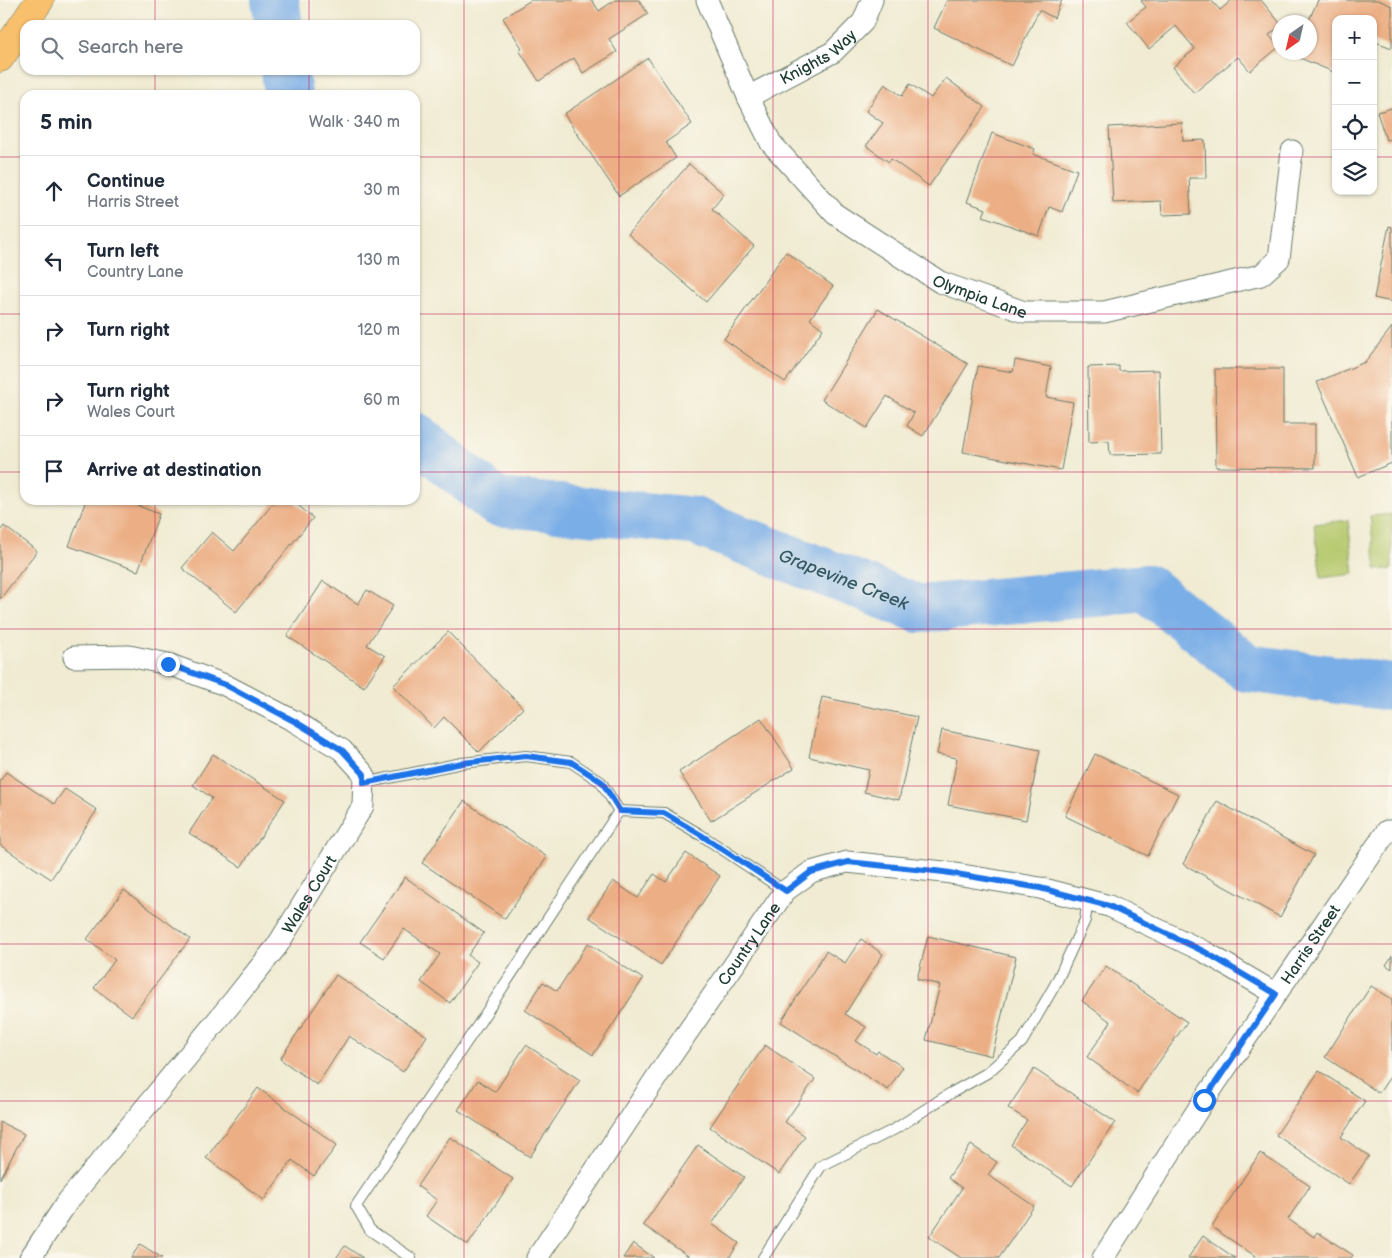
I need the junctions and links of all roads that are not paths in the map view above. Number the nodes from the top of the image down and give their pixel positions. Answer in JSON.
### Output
{"nodes":[{"id":1,"x":40,"y":0,"type":"edge"},
{"id":2,"x":707,"y":0,"type":"edge"},
{"id":3,"x":872,"y":0,"type":"edge"},
{"id":4,"x":26,"y":20,"type":"edge"},
{"id":5,"x":20,"y":29,"type":"edge"},
{"id":6,"x":0,"y":58,"type":"edge"},
{"id":7,"x":748,"y":97,"type":"junction"},
{"id":8,"x":1292,"y":151,"type":"dead end"},
{"id":9,"x":74,"y":657,"type":"dead end"},
{"id":10,"x":364,"y":783,"type":"junction"},
{"id":11,"x":620,"y":811,"type":"junction"},
{"id":12,"x":1389,"y":831,"type":"edge"},
{"id":13,"x":786,"y":891,"type":"junction"},
{"id":14,"x":1088,"y":900,"type":"junction"},
{"id":15,"x":1276,"y":994,"type":"junction"},
{"id":16,"x":30,"y":1258,"type":"edge"},
{"id":17,"x":411,"y":1258,"type":"edge"},
{"id":18,"x":537,"y":1258,"type":"edge"},
{"id":19,"x":763,"y":1258,"type":"edge"},
{"id":20,"x":1103,"y":1258,"type":"edge"}],
"edges":[{"from":1,"to":4,"type":"main road"},
{"from":2,"to":7,"type":"street","name":"Olympia Lane"},
{"from":3,"to":7,"type":"street","name":"Knights Way"},
{"from":5,"to":6,"type":"main road"},
{"from":7,"to":8,"type":"street","name":"Olympia Lane"},
{"from":9,"to":10,"type":"street"},
{"from":10,"to":11,"type":"lane"},
{"from":10,"to":16,"type":"street","name":"Wales Court"},
{"from":11,"to":13,"type":"lane"},
{"from":11,"to":17,"type":"lane"},
{"from":12,"to":15,"type":"street","name":"Harris Street"},
{"from":13,"to":14,"type":"street","name":"Country Lane"},
{"from":13,"to":18,"type":"street","name":"Country Lane"},
{"from":14,"to":15,"type":"street","name":"Country Lane"},
{"from":14,"to":19,"type":"lane"},
{"from":15,"to":20,"type":"street","name":"Harris Street"}]}
